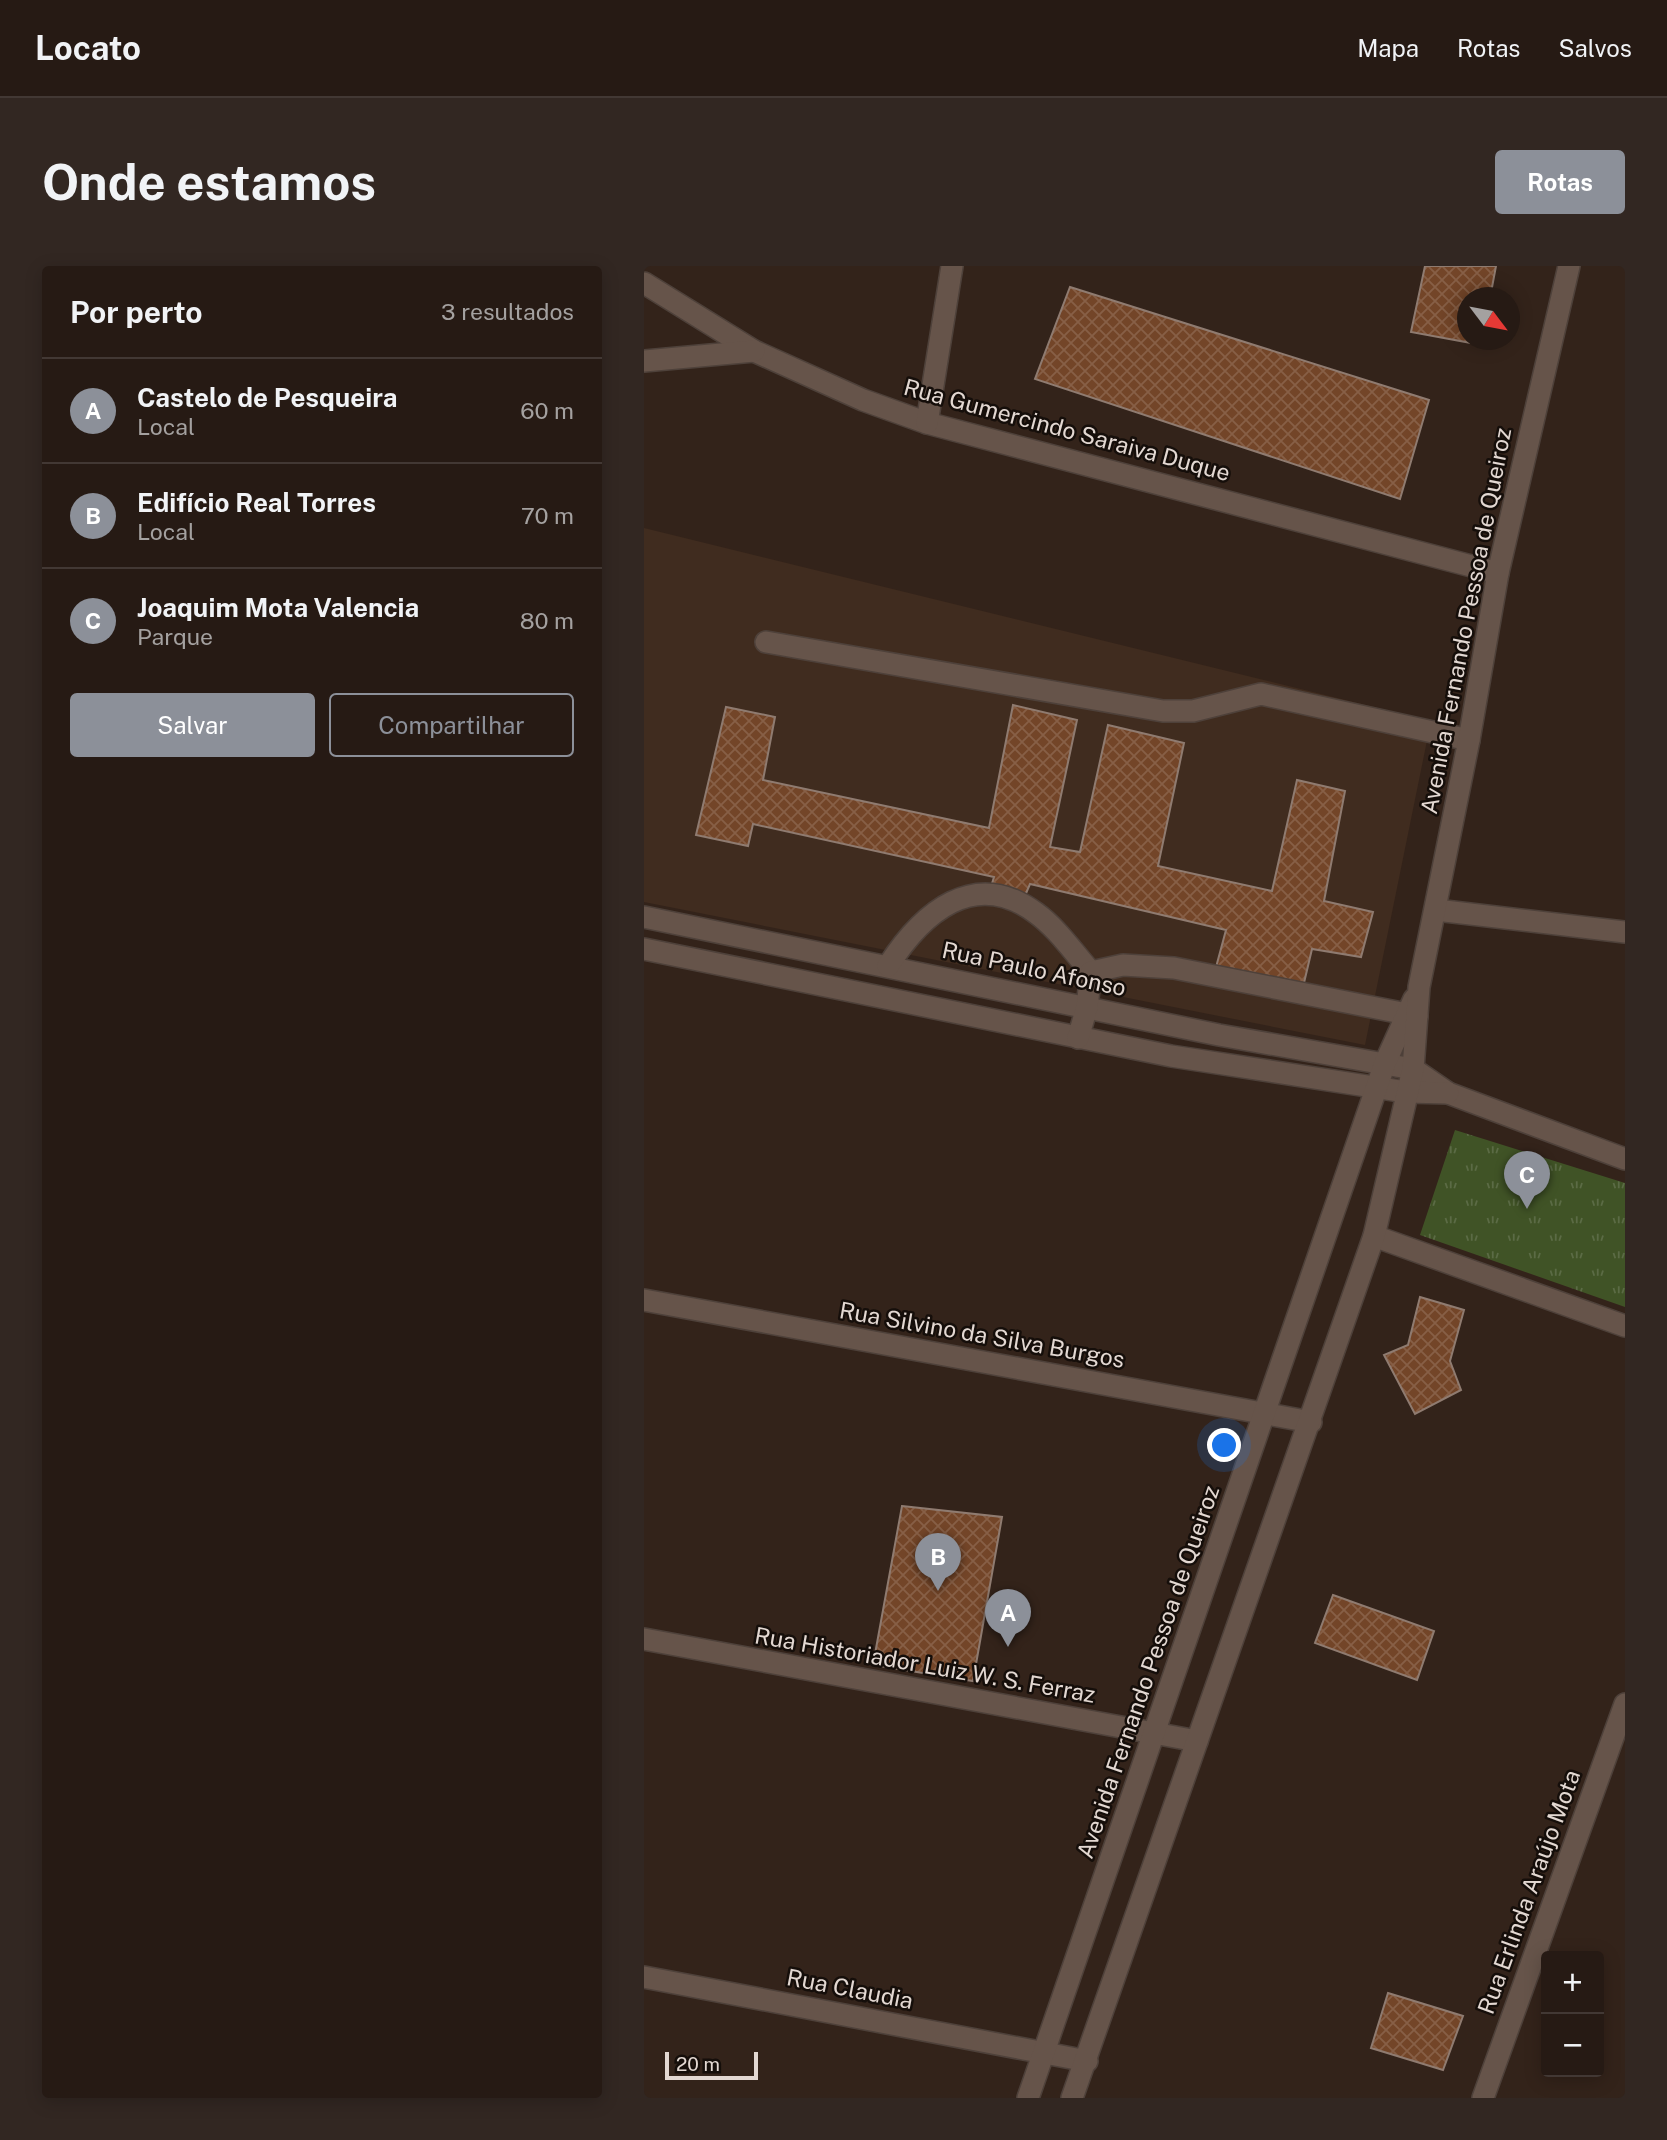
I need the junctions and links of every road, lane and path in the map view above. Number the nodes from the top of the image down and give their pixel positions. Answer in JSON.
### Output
{"nodes":[{"id":1,"x":952,"y":266,"type":"edge"},
{"id":2,"x":1569,"y":266,"type":"edge"},
{"id":3,"x":644,"y":283,"type":"edge"},
{"id":4,"x":754,"y":351,"type":"junction"},
{"id":5,"x":644,"y":361,"type":"edge"},
{"id":6,"x":927,"y":423,"type":"junction"},
{"id":7,"x":1498,"y":573,"type":"junction"},
{"id":8,"x":766,"y":642,"type":"dead end"},
{"id":9,"x":1469,"y":740,"type":"junction"},
{"id":10,"x":1436,"y":910,"type":"junction"},
{"id":11,"x":644,"y":917,"type":"edge"},
{"id":12,"x":1625,"y":932,"type":"edge"},
{"id":13,"x":644,"y":949,"type":"edge"},
{"id":14,"x":824,"y":953,"type":"junction"},
{"id":15,"x":888,"y":966,"type":"junction"},
{"id":16,"x":1091,"y":972,"type":"junction"},
{"id":17,"x":820,"y":985,"type":"junction"},
{"id":18,"x":1087,"y":1007,"type":"junction"},
{"id":19,"x":1412,"y":1015,"type":"junction"},
{"id":20,"x":1078,"y":1038,"type":"junction"},
{"id":21,"x":1385,"y":1063,"type":"junction"},
{"id":22,"x":1413,"y":1069,"type":"junction"},
{"id":23,"x":1377,"y":1087,"type":"junction"},
{"id":24,"x":1406,"y":1092,"type":"junction"},
{"id":25,"x":1448,"y":1093,"type":"junction"},
{"id":26,"x":1625,"y":1159,"type":"edge"},
{"id":27,"x":1374,"y":1236,"type":"junction"},
{"id":28,"x":644,"y":1300,"type":"edge"},
{"id":29,"x":1625,"y":1326,"type":"edge"},
{"id":30,"x":1265,"y":1414,"type":"junction"},
{"id":31,"x":1311,"y":1422,"type":"junction"},
{"id":32,"x":644,"y":1639,"type":"edge"},
{"id":33,"x":1625,"y":1704,"type":"edge"},
{"id":34,"x":1155,"y":1734,"type":"junction"},
{"id":35,"x":1197,"y":1741,"type":"junction"},
{"id":36,"x":644,"y":1977,"type":"edge"},
{"id":37,"x":1046,"y":2052,"type":"junction"},
{"id":38,"x":1087,"y":2061,"type":"junction"},
{"id":39,"x":1028,"y":2098,"type":"edge"},
{"id":40,"x":1072,"y":2098,"type":"edge"},
{"id":41,"x":1483,"y":2098,"type":"edge"}],
"edges":[{"from":1,"to":6,"type":"street"},
{"from":2,"to":7,"type":"street","name":"Avenida Fernando Pessoa de Queiroz"},
{"from":3,"to":4,"type":"street","name":"Rua Gumercindo Saraiva Duque"},
{"from":4,"to":5,"type":"street"},
{"from":4,"to":6,"type":"street","name":"Rua Gumercindo Saraiva Duque"},
{"from":6,"to":7,"type":"street","name":"Rua Gumercindo Saraiva Duque"},
{"from":7,"to":9,"type":"street","name":"Avenida Fernando Pessoa de Queiroz"},
{"from":8,"to":9,"type":"street"},
{"from":9,"to":10,"type":"street","name":"Avenida Fernando Pessoa de Queiroz"},
{"from":10,"to":12,"type":"street"},
{"from":10,"to":19,"type":"street","name":"Avenida Fernando Pessoa de Queiroz"},
{"from":11,"to":14,"type":"street","name":"Rua Paulo Afonso"},
{"from":13,"to":17,"type":"street"},
{"from":14,"to":15,"type":"street","name":"Rua Paulo Afonso"},
{"from":14,"to":17,"type":"street"},
{"from":15,"to":16,"type":"street"},
{"from":15,"to":18,"type":"street","name":"Rua Paulo Afonso"},
{"from":16,"to":18,"type":"street"},
{"from":16,"to":19,"type":"street"},
{"from":17,"to":20,"type":"street"},
{"from":18,"to":20,"type":"street"},
{"from":18,"to":21,"type":"street","name":"Rua Paulo Afonso"},
{"from":19,"to":21,"type":"street","name":"Avenida Fernando Pessoa de Queiroz"},
{"from":19,"to":22,"type":"street","name":"Avenida Fernando Pessoa de Queiroz"},
{"from":20,"to":23,"type":"street"},
{"from":21,"to":22,"type":"street","name":"Rua Paulo Afonso"},
{"from":21,"to":23,"type":"street","name":"Avenida Fernando Pessoa de Queiroz"},
{"from":22,"to":24,"type":"street","name":"Avenida Fernando Pessoa de Queiroz"},
{"from":22,"to":25,"type":"street"},
{"from":23,"to":24,"type":"street"},
{"from":23,"to":30,"type":"street","name":"Avenida Fernando Pessoa de Queiroz"},
{"from":24,"to":25,"type":"street"},
{"from":24,"to":27,"type":"street","name":"Avenida Fernando Pessoa de Queiroz"},
{"from":25,"to":26,"type":"street"},
{"from":27,"to":29,"type":"street"},
{"from":27,"to":31,"type":"street","name":"Avenida Fernando Pessoa de Queiroz"},
{"from":28,"to":30,"type":"street","name":"Rua Silvino da Silva Burgos"},
{"from":30,"to":31,"type":"street","name":"Rua Silvino da Silva Burgos"},
{"from":30,"to":34,"type":"street","name":"Avenida Fernando Pessoa de Queiroz"},
{"from":31,"to":35,"type":"street","name":"Avenida Fernando Pessoa de Queiroz"},
{"from":32,"to":34,"type":"street","name":"Rua Historiador Luiz W. S. Ferraz"},
{"from":33,"to":41,"type":"street","name":"Rua Erlinda Araújo Mota"},
{"from":34,"to":35,"type":"street","name":"Rua Historiador Luiz W. S. Ferraz"},
{"from":34,"to":37,"type":"street","name":"Avenida Fernando Pessoa de Queiroz"},
{"from":35,"to":38,"type":"street","name":"Avenida Fernando Pessoa de Queiroz"},
{"from":36,"to":37,"type":"street","name":"Rua Claudia"},
{"from":37,"to":38,"type":"street","name":"Rua Claudia"},
{"from":37,"to":39,"type":"street","name":"Avenida Fernando Pessoa de Queiroz"},
{"from":38,"to":40,"type":"street","name":"Avenida Fernando Pessoa de Queiroz"}]}
